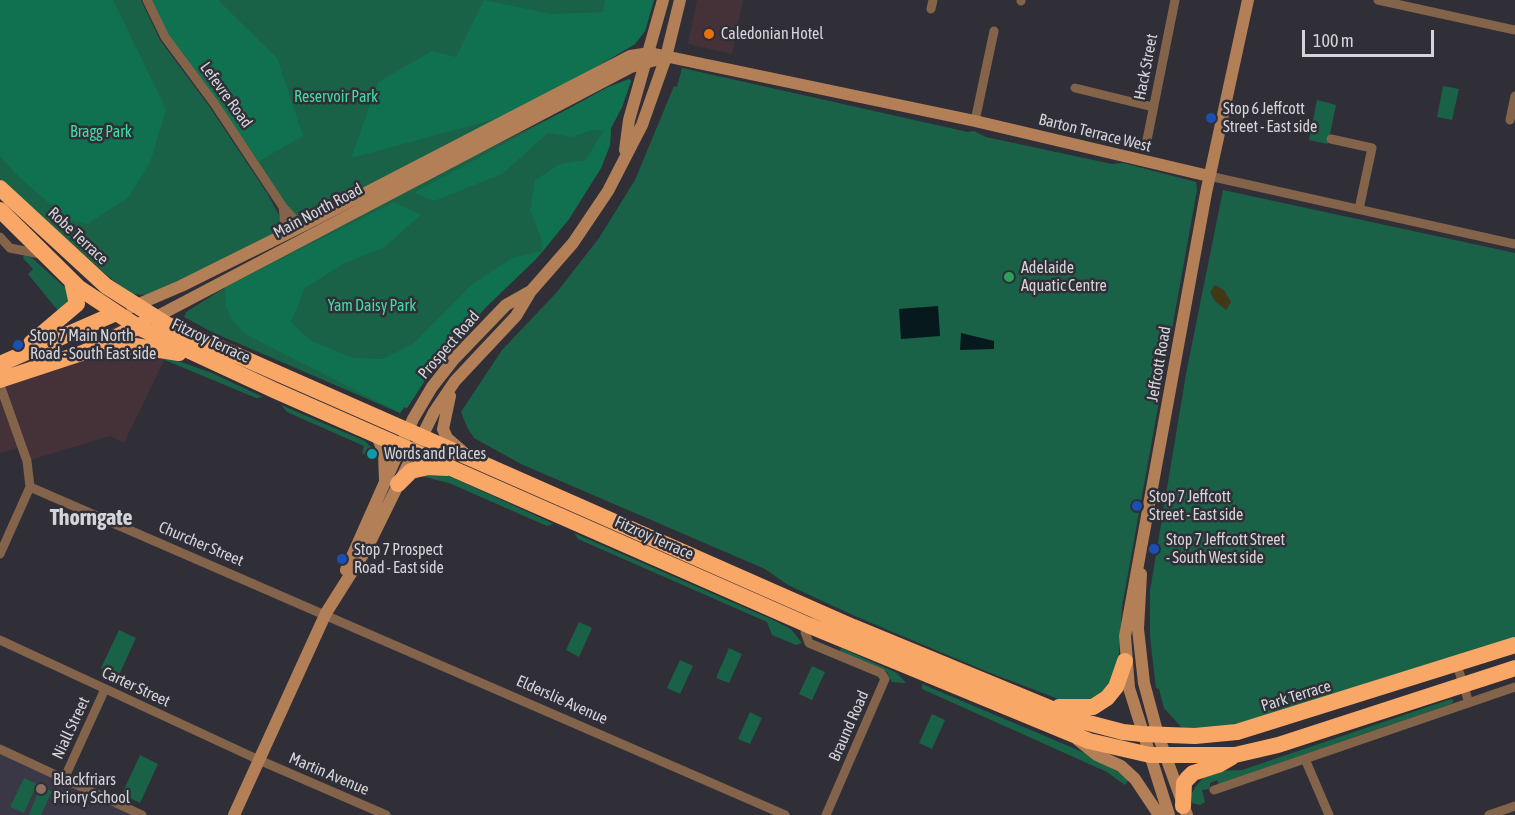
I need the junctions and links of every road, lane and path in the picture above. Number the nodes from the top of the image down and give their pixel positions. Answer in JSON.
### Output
{"nodes":[{"id":1,"x":147,"y":0,"type":"edge"},
{"id":2,"x":663,"y":0,"type":"edge"},
{"id":3,"x":680,"y":0,"type":"edge"},
{"id":4,"x":1174,"y":0,"type":"edge"},
{"id":5,"x":1248,"y":0,"type":"edge"},
{"id":6,"x":1378,"y":0,"type":"edge"},
{"id":7,"x":1515,"y":30,"type":"edge"},
{"id":8,"x":994,"y":31,"type":"dead end"},
{"id":9,"x":666,"y":57,"type":"junction"},
{"id":10,"x":649,"y":58,"type":"junction"},
{"id":11,"x":1075,"y":88,"type":"dead end"},
{"id":12,"x":1515,"y":96,"type":"edge"},
{"id":13,"x":1153,"y":107,"type":"junction"},
{"id":14,"x":1510,"y":120,"type":"dead end"},
{"id":15,"x":975,"y":121,"type":"junction"},
{"id":16,"x":1331,"y":139,"type":"dead end"},
{"id":17,"x":1147,"y":140,"type":"dead end"},
{"id":18,"x":625,"y":158,"type":"junction"},
{"id":19,"x":1209,"y":176,"type":"junction"},
{"id":20,"x":0,"y":188,"type":"edge"},
{"id":21,"x":283,"y":207,"type":"junction"},
{"id":22,"x":1359,"y":209,"type":"junction"},
{"id":23,"x":0,"y":210,"type":"edge"},
{"id":24,"x":304,"y":225,"type":"junction"},
{"id":25,"x":285,"y":234,"type":"junction"},
{"id":26,"x":0,"y":237,"type":"edge"},
{"id":27,"x":1515,"y":244,"type":"edge"},
{"id":28,"x":44,"y":255,"type":"junction"},
{"id":29,"x":72,"y":282,"type":"junction"},
{"id":30,"x":531,"y":291,"type":"junction"},
{"id":31,"x":134,"y":306,"type":"junction"},
{"id":32,"x":114,"y":314,"type":"junction"},
{"id":33,"x":154,"y":318,"type":"junction"},
{"id":34,"x":138,"y":327,"type":"junction"},
{"id":35,"x":85,"y":352,"type":"junction"},
{"id":36,"x":204,"y":357,"type":"junction"},
{"id":37,"x":0,"y":364,"type":"edge"},
{"id":38,"x":0,"y":380,"type":"edge"},
{"id":39,"x":455,"y":381,"type":"junction"},
{"id":40,"x":280,"y":384,"type":"junction"},
{"id":41,"x":0,"y":385,"type":"edge"},
{"id":42,"x":377,"y":436,"type":"junction"},
{"id":43,"x":411,"y":440,"type":"junction"},
{"id":44,"x":462,"y":462,"type":"junction"},
{"id":45,"x":391,"y":483,"type":"junction"},
{"id":46,"x":30,"y":487,"type":"junction"},
{"id":47,"x":562,"y":500,"type":"junction"},
{"id":48,"x":570,"y":520,"type":"junction"},
{"id":49,"x":644,"y":535,"type":"junction"},
{"id":50,"x":0,"y":554,"type":"edge"},
{"id":51,"x":1141,"y":558,"type":"junction"},
{"id":52,"x":757,"y":585,"type":"junction"},
{"id":53,"x":725,"y":589,"type":"junction"},
{"id":54,"x":326,"y":614,"type":"junction"},
{"id":55,"x":808,"y":625,"type":"junction"},
{"id":56,"x":853,"y":627,"type":"junction"},
{"id":57,"x":0,"y":640,"type":"edge"},
{"id":58,"x":1515,"y":645,"type":"edge"},
{"id":59,"x":1125,"y":661,"type":"junction"},
{"id":60,"x":1457,"y":665,"type":"junction"},
{"id":61,"x":1515,"y":668,"type":"edge"},
{"id":62,"x":918,"y":673,"type":"junction"},
{"id":63,"x":1463,"y":685,"type":"junction"},
{"id":64,"x":1515,"y":687,"type":"edge"},
{"id":65,"x":105,"y":689,"type":"junction"},
{"id":66,"x":1469,"y":703,"type":"junction"},
{"id":67,"x":1038,"y":705,"type":"junction"},
{"id":68,"x":1150,"y":734,"type":"junction"},
{"id":69,"x":1072,"y":736,"type":"junction"},
{"id":70,"x":0,"y":749,"type":"edge"},
{"id":71,"x":1157,"y":755,"type":"junction"},
{"id":72,"x":1235,"y":755,"type":"junction"},
{"id":73,"x":1305,"y":759,"type":"junction"},
{"id":74,"x":259,"y":760,"type":"junction"},
{"id":75,"x":64,"y":779,"type":"junction"},
{"id":76,"x":1214,"y":790,"type":"dead end"},
{"id":77,"x":1515,"y":806,"type":"edge"},
{"id":78,"x":1180,"y":812,"type":"edge"},
{"id":79,"x":142,"y":815,"type":"edge"},
{"id":80,"x":234,"y":815,"type":"edge"},
{"id":81,"x":386,"y":815,"type":"edge"},
{"id":82,"x":785,"y":815,"type":"edge"},
{"id":83,"x":826,"y":815,"type":"edge"},
{"id":84,"x":1160,"y":815,"type":"edge"},
{"id":85,"x":1329,"y":815,"type":"edge"},
{"id":86,"x":1489,"y":815,"type":"edge"}],
"edges":[{"from":1,"to":21,"type":"street","name":"Lefevre Road"},
{"from":2,"to":10,"type":"main road","name":"Prospect Road"},
{"from":3,"to":9,"type":"main road","name":"Prospect Road"},
{"from":4,"to":13,"type":"street","name":"Hack Street"},
{"from":5,"to":19,"type":"main road","name":"Jeffcott Road"},
{"from":6,"to":7,"type":"street"},
{"from":8,"to":15,"type":"street"},
{"from":9,"to":10,"type":"main road"},
{"from":9,"to":15,"type":"main road","name":"Barton Terrace West"},
{"from":9,"to":18,"type":"main road","name":"Prospect Road"},
{"from":10,"to":18,"type":"main road","name":"Prospect Road"},
{"from":10,"to":24,"type":"main road","name":"Main North Road"},
{"from":10,"to":33,"type":"main road","name":"Main North Road"},
{"from":11,"to":13,"type":"street"},
{"from":12,"to":14,"type":"street"},
{"from":13,"to":17,"type":"street","name":"Hack Street"},
{"from":15,"to":19,"type":"main road","name":"Barton Terrace West"},
{"from":16,"to":22,"type":"street"},
{"from":18,"to":30,"type":"main road","name":"Prospect Road"},
{"from":19,"to":22,"type":"street","name":"Barton Terrace West"},
{"from":19,"to":51,"type":"main road","name":"Jeffcott Road"},
{"from":20,"to":31,"type":"highway","name":"Robe Terrace"},
{"from":21,"to":24,"type":"street","name":"Lefevre Road"},
{"from":21,"to":25,"type":"street","name":"Lefevre Road"},
{"from":22,"to":27,"type":"street","name":"Barton Terrace West"},
{"from":23,"to":28,"type":"highway"},
{"from":24,"to":25,"type":"main road","name":"Main North Road"},
{"from":25,"to":31,"type":"main road","name":"Main North Road"},
{"from":26,"to":28,"type":"street"},
{"from":28,"to":29,"type":"highway"},
{"from":29,"to":32,"type":"highway"},
{"from":29,"to":37,"type":"highway"},
{"from":30,"to":39,"type":"main road","name":"Prospect Road"},
{"from":30,"to":43,"type":"main road","name":"Prospect Road"},
{"from":31,"to":32,"type":"main road","name":"Main North Road"},
{"from":31,"to":33,"type":"highway","name":"Fitzroy Terrace"},
{"from":32,"to":34,"type":"highway"},
{"from":32,"to":37,"type":"highway","name":"Main North Road"},
{"from":33,"to":34,"type":"highway","name":"Main North Road"},
{"from":33,"to":40,"type":"highway","name":"Fitzroy Terrace"},
{"from":34,"to":35,"type":"highway","name":"Main North Road"},
{"from":34,"to":36,"type":"highway","name":"Fitzroy Terrace"},
{"from":35,"to":36,"type":"highway"},
{"from":35,"to":38,"type":"highway","name":"Main North Road"},
{"from":36,"to":40,"type":"highway","name":"Fitzroy Terrace"},
{"from":39,"to":43,"type":"main road","name":"Prospect Road"},
{"from":39,"to":44,"type":"main road"},
{"from":40,"to":42,"type":"highway","name":"Fitzroy Terrace"},
{"from":40,"to":43,"type":"highway","name":"Fitzroy Terrace"},
{"from":41,"to":46,"type":"street"},
{"from":42,"to":43,"type":"highway","name":"Fitzroy Terrace"},
{"from":42,"to":45,"type":"main road"},
{"from":43,"to":44,"type":"highway","name":"Fitzroy Terrace"},
{"from":43,"to":45,"type":"main road","name":"Prospect Road"},
{"from":44,"to":45,"type":"highway"},
{"from":44,"to":47,"type":"highway","name":"Fitzroy Terrace"},
{"from":44,"to":48,"type":"highway","name":"Fitzroy Terrace"},
{"from":45,"to":54,"type":"main road","name":"Prospect Road"},
{"from":46,"to":50,"type":"street"},
{"from":46,"to":54,"type":"street","name":"Churcher Street"},
{"from":47,"to":48,"type":"highway"},
{"from":47,"to":49,"type":"highway","name":"Fitzroy Terrace"},
{"from":48,"to":53,"type":"highway","name":"Fitzroy Terrace"},
{"from":49,"to":52,"type":"highway","name":"Fitzroy Terrace"},
{"from":49,"to":53,"type":"highway"},
{"from":51,"to":59,"type":"main road","name":"Jeffcott Road"},
{"from":51,"to":68,"type":"main road","name":"Jeffcott Road"},
{"from":52,"to":55,"type":"highway"},
{"from":52,"to":56,"type":"highway","name":"Fitzroy Terrace"},
{"from":53,"to":55,"type":"highway","name":"Fitzroy Terrace"},
{"from":54,"to":74,"type":"main road","name":"Prospect Road"},
{"from":54,"to":82,"type":"street","name":"Elderslie Avenue"},
{"from":55,"to":62,"type":"highway","name":"Fitzroy Terrace"},
{"from":55,"to":83,"type":"street","name":"Braund Road"},
{"from":56,"to":62,"type":"highway"},
{"from":56,"to":67,"type":"highway","name":"Fitzroy Terrace"},
{"from":57,"to":65,"type":"street","name":"Carter Street"},
{"from":58,"to":60,"type":"highway","name":"Park Terrace"},
{"from":59,"to":67,"type":"highway"},
{"from":59,"to":68,"type":"main road","name":"Jeffcott Road"},
{"from":60,"to":63,"type":"street"},
{"from":60,"to":68,"type":"highway","name":"Park Terrace"},
{"from":61,"to":63,"type":"highway"},
{"from":62,"to":69,"type":"highway","name":"Fitzroy Terrace"},
{"from":63,"to":66,"type":"street"},
{"from":63,"to":72,"type":"highway"},
{"from":64,"to":66,"type":"street"},
{"from":65,"to":74,"type":"street","name":"Carter Street"},
{"from":65,"to":75,"type":"street","name":"Niall Street"},
{"from":66,"to":73,"type":"street"},
{"from":67,"to":68,"type":"highway","name":"Fitzroy Terrace"},
{"from":68,"to":71,"type":"main road"},
{"from":69,"to":71,"type":"highway","name":"Fitzroy Terrace"},
{"from":69,"to":84,"type":"main road"},
{"from":70,"to":75,"type":"street"},
{"from":71,"to":72,"type":"highway"},
{"from":71,"to":78,"type":"main road"},
{"from":72,"to":78,"type":"highway"},
{"from":73,"to":76,"type":"street"},
{"from":73,"to":85,"type":"street"},
{"from":74,"to":80,"type":"main road","name":"Prospect Road"},
{"from":74,"to":81,"type":"street","name":"Martin Avenue"},
{"from":75,"to":79,"type":"street"},
{"from":77,"to":86,"type":"street"}]}
